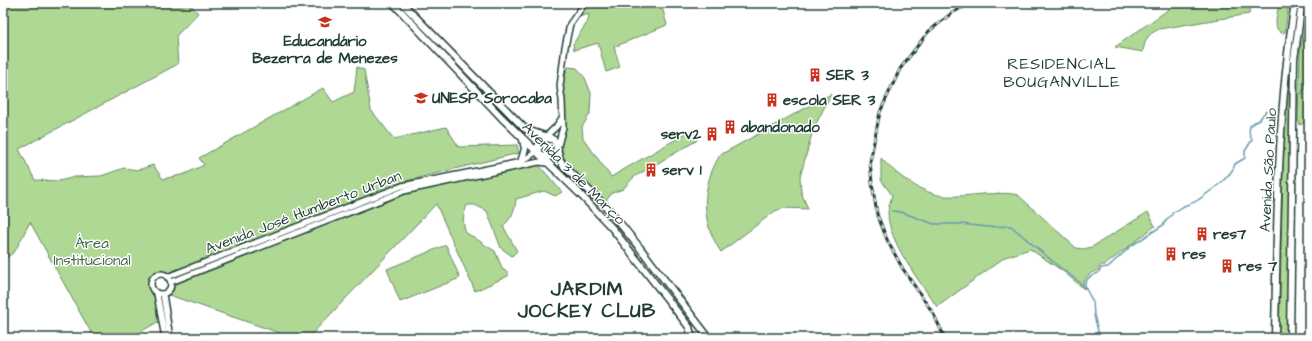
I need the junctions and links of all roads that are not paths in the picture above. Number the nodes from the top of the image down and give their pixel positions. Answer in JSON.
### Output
{"nodes":[{"id":1,"x":393,"y":3,"type":"edge"},
{"id":2,"x":402,"y":3,"type":"edge"},
{"id":3,"x":585,"y":3,"type":"edge"},
{"id":4,"x":1295,"y":3,"type":"edge"},
{"id":5,"x":1302,"y":3,"type":"edge"},
{"id":6,"x":562,"y":118,"type":"junction"},
{"id":7,"x":546,"y":136,"type":"junction"},
{"id":8,"x":522,"y":139,"type":"junction"},
{"id":9,"x":557,"y":148,"type":"junction"},
{"id":10,"x":538,"y":151,"type":"junction"},
{"id":11,"x":521,"y":162,"type":"junction"},
{"id":12,"x":547,"y":163,"type":"junction"},
{"id":13,"x":167,"y":277,"type":"junction"},
{"id":14,"x":171,"y":282,"type":"junction"},
{"id":15,"x":157,"y":294,"type":"junction"},
{"id":16,"x":164,"y":294,"type":"junction"},
{"id":17,"x":706,"y":336,"type":"edge"},
{"id":18,"x":692,"y":337,"type":"edge"},
{"id":19,"x":165,"y":338,"type":"edge"},
{"id":20,"x":170,"y":338,"type":"edge"},
{"id":21,"x":1275,"y":338,"type":"edge"},
{"id":22,"x":1292,"y":338,"type":"edge"}],
"edges":[{"from":1,"to":8,"type":"main road","name":"Avenida 3 de Março"},
{"from":2,"to":7,"type":"main road","name":"Avenida 3 de Março"},
{"from":3,"to":6,"type":"street"},
{"from":4,"to":21,"type":"main road","name":"Avenida São Paulo"},
{"from":5,"to":22,"type":"main road","name":"Avenida São Paulo"},
{"from":6,"to":7,"type":"street"},
{"from":6,"to":9,"type":"street"},
{"from":7,"to":9,"type":"main road"},
{"from":7,"to":10,"type":"main road"},
{"from":8,"to":10,"type":"main road","name":"Avenida 3 de Março"},
{"from":8,"to":11,"type":"main road"},
{"from":9,"to":10,"type":"main road"},
{"from":9,"to":17,"type":"main road","name":"Avenida 3 de Março"},
{"from":10,"to":11,"type":"street","name":"Avenida José Humberto Urban"},
{"from":10,"to":12,"type":"main road","name":"Avenida 3 de Março"},
{"from":11,"to":13,"type":"street","name":"Avenida José Humberto Urban"},
{"from":12,"to":14,"type":"street","name":"Avenida José Humberto Urban"},
{"from":12,"to":18,"type":"main road","name":"Avenida 3 de Março"},
{"from":13,"to":14,"type":"street"},
{"from":13,"to":15,"type":"street"},
{"from":14,"to":16,"type":"street"},
{"from":15,"to":16,"type":"street"},
{"from":15,"to":19,"type":"street"},
{"from":16,"to":20,"type":"street"}]}
